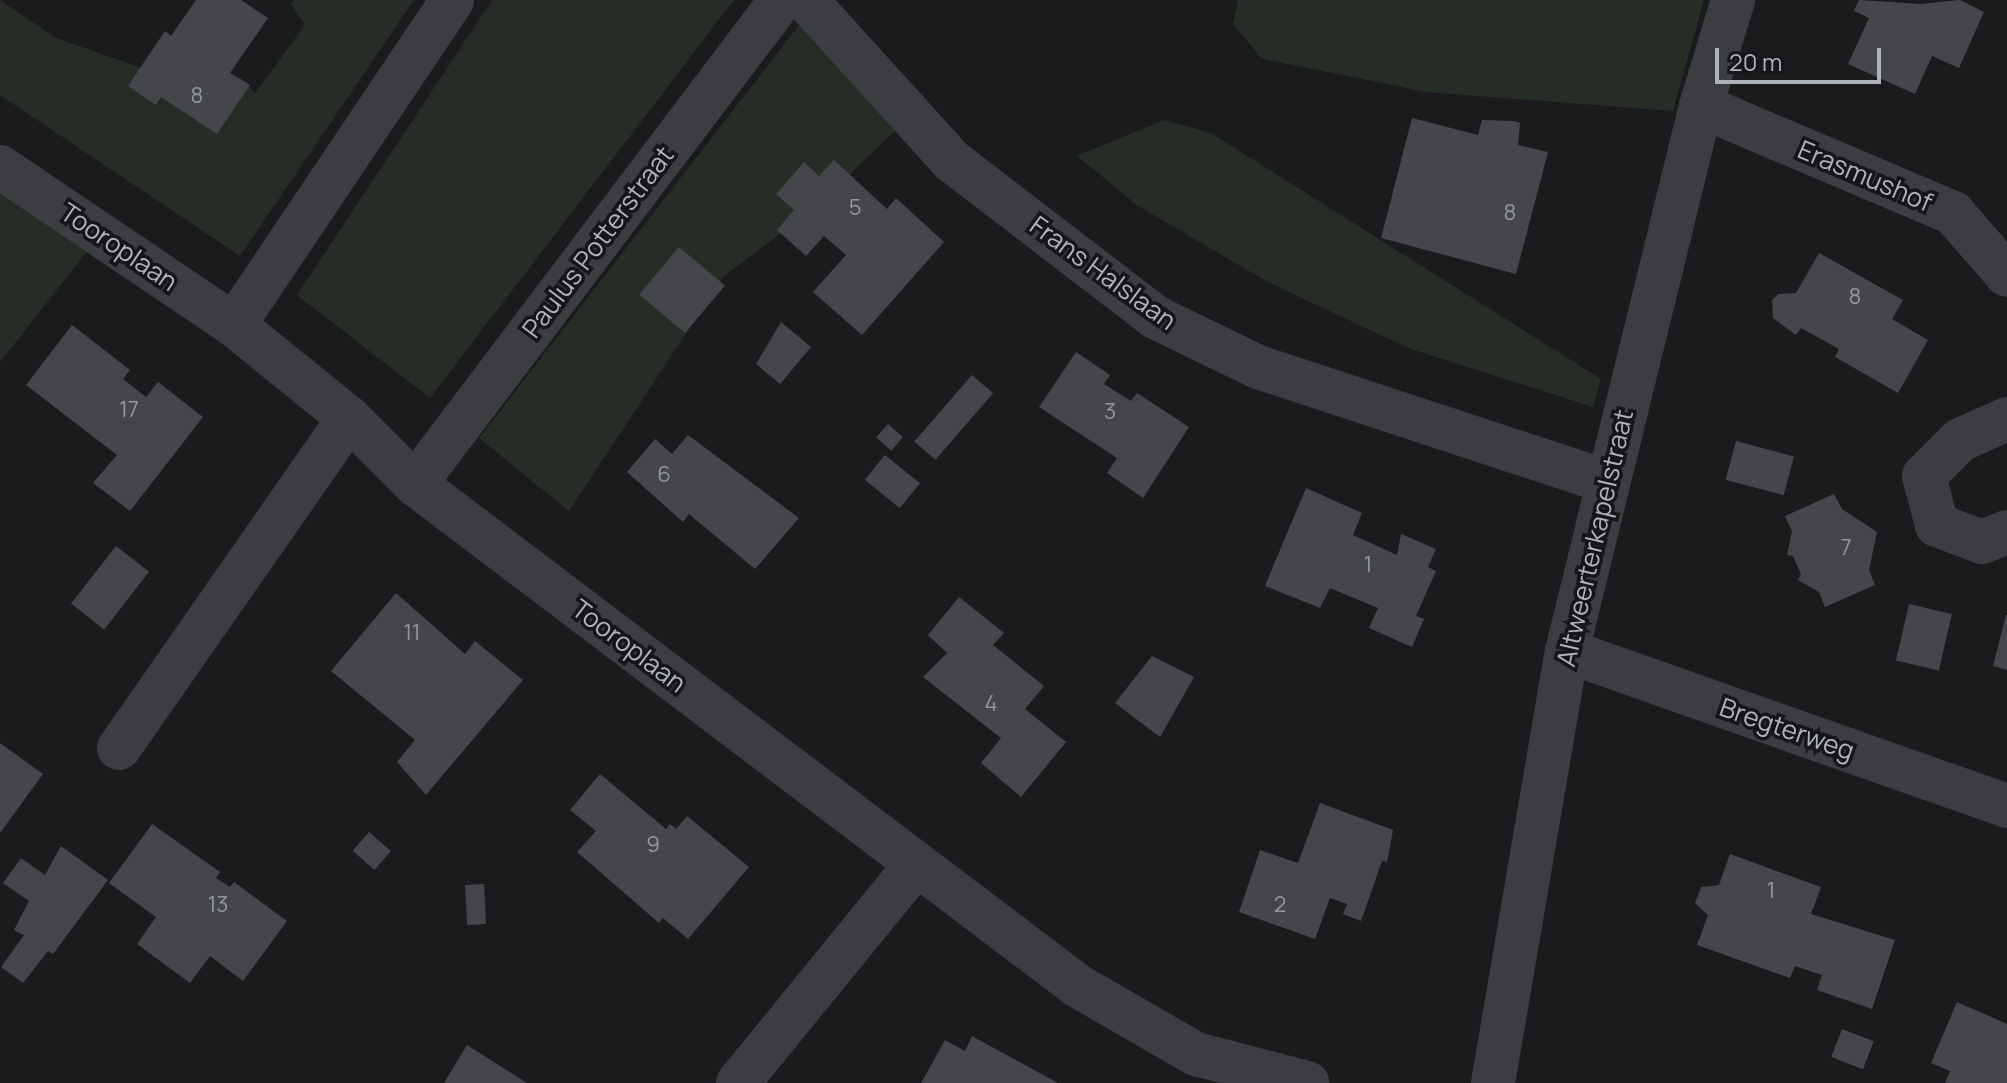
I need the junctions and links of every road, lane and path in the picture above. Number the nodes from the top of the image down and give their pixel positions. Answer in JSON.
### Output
{"nodes":[{"id":1,"x":452,"y":0,"type":"edge"},
{"id":2,"x":781,"y":0,"type":"edge"},
{"id":3,"x":806,"y":0,"type":"edge"},
{"id":4,"x":1733,"y":0,"type":"edge"},
{"id":5,"x":1701,"y":106,"type":"junction"},
{"id":6,"x":0,"y":167,"type":"edge"},
{"id":7,"x":2007,"y":275,"type":"edge"},
{"id":8,"x":234,"y":325,"type":"junction"},
{"id":9,"x":349,"y":418,"type":"junction"},
{"id":10,"x":2007,"y":419,"type":"edge"},
{"id":11,"x":1607,"y":482,"type":"junction"},
{"id":12,"x":415,"y":484,"type":"junction"},
{"id":13,"x":2007,"y":532,"type":"edge"},
{"id":14,"x":1567,"y":651,"type":"junction"},
{"id":15,"x":119,"y":748,"type":"dead end"},
{"id":16,"x":2007,"y":806,"type":"edge"},
{"id":17,"x":916,"y":865,"type":"junction"},
{"id":18,"x":738,"y":1083,"type":"edge"},
{"id":19,"x":1307,"y":1083,"type":"edge"},
{"id":20,"x":1493,"y":1083,"type":"edge"}],
"edges":[{"from":1,"to":8,"type":"street"},
{"from":2,"to":12,"type":"street","name":"Paulus Potterstraat"},
{"from":3,"to":11,"type":"street","name":"Frans Halslaan"},
{"from":4,"to":5,"type":"street","name":"Altweerterkapelstraat"},
{"from":5,"to":7,"type":"street","name":"Erasmushof"},
{"from":5,"to":11,"type":"street","name":"Altweerterkapelstraat"},
{"from":6,"to":8,"type":"street","name":"Tooroplaan"},
{"from":8,"to":9,"type":"street","name":"Tooroplaan"},
{"from":9,"to":12,"type":"street","name":"Tooroplaan"},
{"from":9,"to":15,"type":"street"},
{"from":10,"to":13,"type":"street"},
{"from":11,"to":14,"type":"street","name":"Altweerterkapelstraat"},
{"from":12,"to":17,"type":"street","name":"Tooroplaan"},
{"from":14,"to":16,"type":"street","name":"Bregterweg"},
{"from":14,"to":20,"type":"street","name":"Altweerterkapelstraat"},
{"from":17,"to":18,"type":"street"},
{"from":17,"to":19,"type":"street","name":"Tooroplaan"}]}
